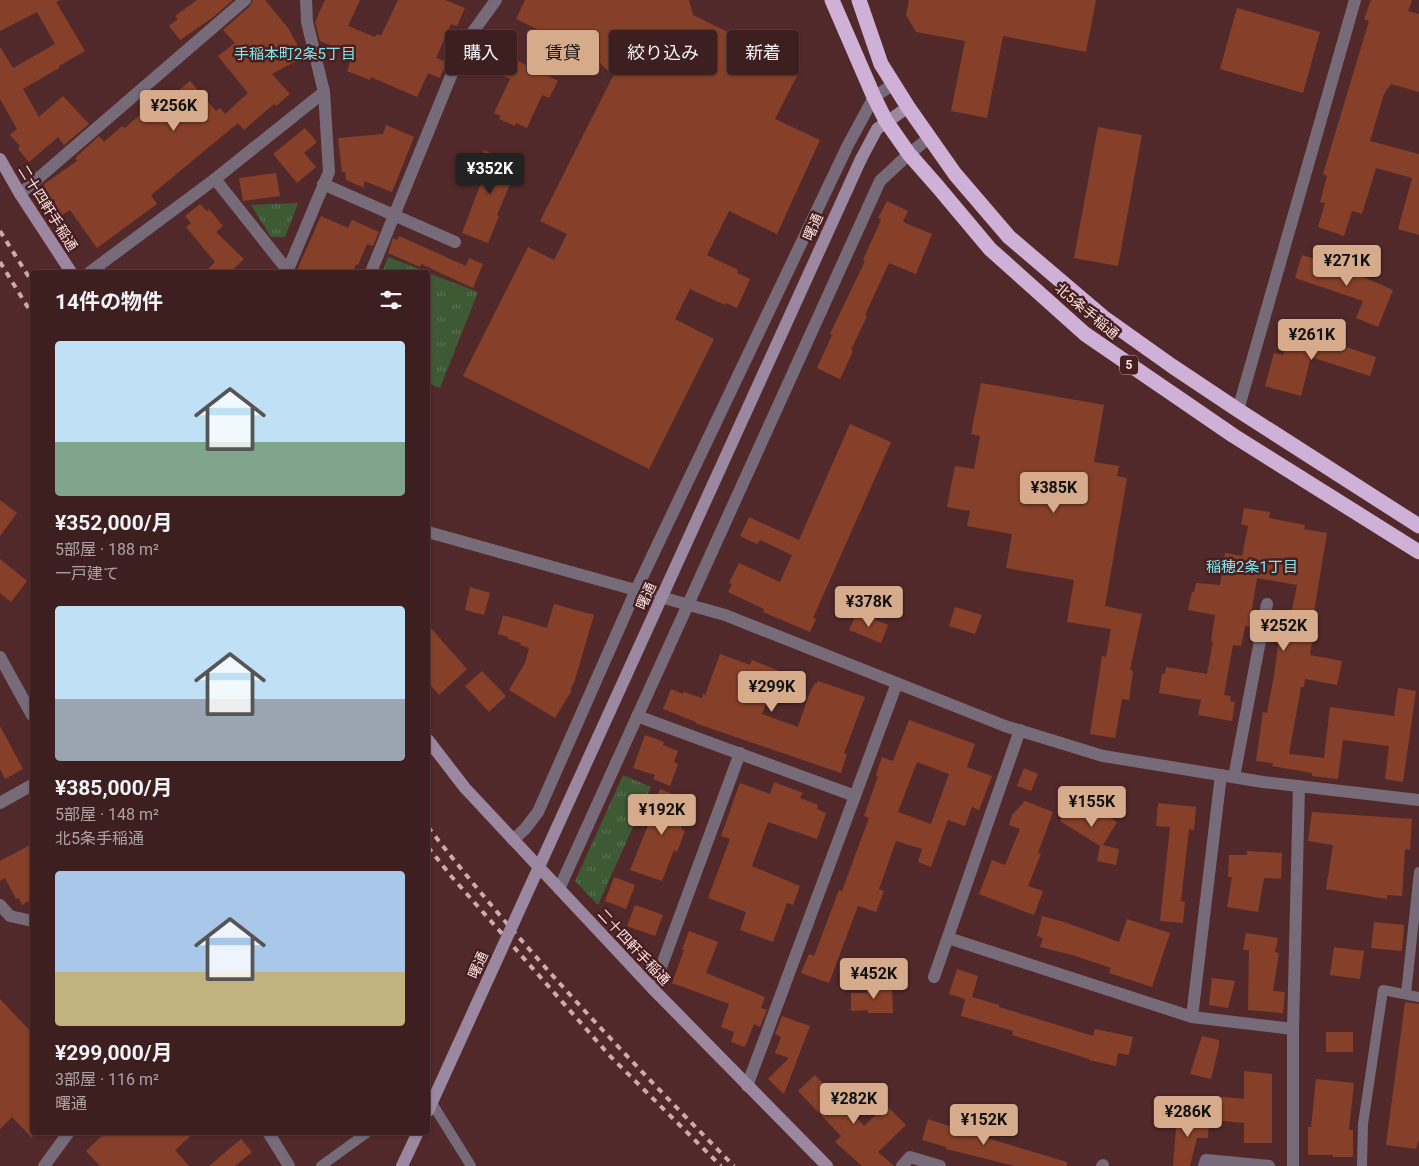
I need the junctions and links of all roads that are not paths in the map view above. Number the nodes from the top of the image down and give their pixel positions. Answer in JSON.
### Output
{"nodes":[{"id":1,"x":245,"y":0,"type":"edge"},
{"id":2,"x":306,"y":0,"type":"edge"},
{"id":3,"x":832,"y":0,"type":"edge"},
{"id":4,"x":859,"y":0,"type":"edge"},
{"id":5,"x":1355,"y":0,"type":"edge"},
{"id":6,"x":491,"y":2,"type":"edge"},
{"id":7,"x":894,"y":84,"type":"junction"},
{"id":8,"x":324,"y":92,"type":"junction"},
{"id":9,"x":874,"y":97,"type":"junction"},
{"id":10,"x":908,"y":107,"type":"junction"},
{"id":11,"x":886,"y":121,"type":"junction"},
{"id":12,"x":930,"y":138,"type":"junction"},
{"id":13,"x":909,"y":154,"type":"junction"},
{"id":14,"x":0,"y":159,"type":"edge"},
{"id":15,"x":216,"y":179,"type":"junction"},
{"id":16,"x":324,"y":184,"type":"junction"},
{"id":17,"x":20,"y":194,"type":"junction"},
{"id":18,"x":394,"y":216,"type":"junction"},
{"id":19,"x":456,"y":242,"type":"dead end"},
{"id":20,"x":70,"y":270,"type":"edge"},
{"id":21,"x":93,"y":270,"type":"edge"},
{"id":22,"x":286,"y":270,"type":"edge"},
{"id":23,"x":289,"y":270,"type":"edge"},
{"id":24,"x":372,"y":270,"type":"edge"},
{"id":25,"x":1238,"y":410,"type":"junction"},
{"id":26,"x":1419,"y":526,"type":"edge"},
{"id":27,"x":430,"y":533,"type":"edge"},
{"id":28,"x":1419,"y":552,"type":"edge"},
{"id":29,"x":636,"y":590,"type":"junction"},
{"id":30,"x":1267,"y":604,"type":"dead end"},
{"id":31,"x":687,"y":606,"type":"junction"},
{"id":32,"x":0,"y":657,"type":"edge"},
{"id":33,"x":5,"y":676,"type":"edge"},
{"id":34,"x":897,"y":682,"type":"junction"},
{"id":35,"x":30,"y":711,"type":"edge"},
{"id":36,"x":637,"y":716,"type":"junction"},
{"id":37,"x":1020,"y":730,"type":"junction"},
{"id":38,"x":430,"y":743,"type":"edge"},
{"id":39,"x":740,"y":753,"type":"junction"},
{"id":40,"x":1221,"y":775,"type":"junction"},
{"id":41,"x":1234,"y":777,"type":"junction"},
{"id":42,"x":30,"y":786,"type":"edge"},
{"id":43,"x":1299,"y":786,"type":"junction"},
{"id":44,"x":855,"y":796,"type":"junction"},
{"id":45,"x":1419,"y":800,"type":"edge"},
{"id":46,"x":0,"y":803,"type":"edge"},
{"id":47,"x":513,"y":840,"type":"junction"},
{"id":48,"x":1419,"y":872,"type":"edge"},
{"id":49,"x":559,"y":889,"type":"junction"},
{"id":50,"x":0,"y":905,"type":"edge"},
{"id":51,"x":30,"y":921,"type":"edge"},
{"id":52,"x":948,"y":938,"type":"junction"},
{"id":53,"x":934,"y":977,"type":"dead end"},
{"id":54,"x":652,"y":989,"type":"junction"},
{"id":55,"x":1406,"y":994,"type":"junction"},
{"id":56,"x":1419,"y":997,"type":"edge"},
{"id":57,"x":1192,"y":1016,"type":"junction"},
{"id":58,"x":1292,"y":1028,"type":"junction"},
{"id":59,"x":747,"y":1086,"type":"junction"},
{"id":60,"x":430,"y":1100,"type":"edge"},
{"id":61,"x":430,"y":1107,"type":"edge"},
{"id":62,"x":67,"y":1135,"type":"edge"},
{"id":63,"x":270,"y":1135,"type":"edge"},
{"id":64,"x":364,"y":1135,"type":"edge"},
{"id":65,"x":417,"y":1135,"type":"edge"},
{"id":66,"x":44,"y":1166,"type":"edge"},
{"id":67,"x":289,"y":1166,"type":"edge"},
{"id":68,"x":321,"y":1166,"type":"edge"},
{"id":69,"x":402,"y":1166,"type":"edge"},
{"id":70,"x":472,"y":1166,"type":"edge"},
{"id":71,"x":827,"y":1166,"type":"edge"},
{"id":72,"x":902,"y":1166,"type":"edge"},
{"id":73,"x":940,"y":1166,"type":"edge"},
{"id":74,"x":1204,"y":1166,"type":"edge"},
{"id":75,"x":1269,"y":1166,"type":"edge"},
{"id":76,"x":1293,"y":1166,"type":"edge"},
{"id":77,"x":1362,"y":1166,"type":"edge"}],
"edges":[{"from":1,"to":17,"type":"street"},
{"from":2,"to":8,"type":"street"},
{"from":3,"to":9,"type":"highway","name":"北5条手稲通","number":"5"},
{"from":4,"to":7,"type":"highway","name":"北5条手稲通","number":"5"},
{"from":5,"to":25,"type":"street"},
{"from":6,"to":18,"type":"street"},
{"from":7,"to":9,"type":"street"},
{"from":7,"to":10,"type":"highway","name":"北5条手稲通","number":"5"},
{"from":8,"to":15,"type":"street"},
{"from":8,"to":16,"type":"street"},
{"from":9,"to":11,"type":"highway","name":"北5条手稲通","number":"5"},
{"from":9,"to":29,"type":"street"},
{"from":10,"to":11,"type":"street","name":"曙通"},
{"from":10,"to":12,"type":"highway","name":"北5条手稲通","number":"5"},
{"from":11,"to":13,"type":"highway","name":"北5条手稲通","number":"5"},
{"from":11,"to":61,"type":"street","name":"曙通","bridge":true},
{"from":12,"to":13,"type":"street"},
{"from":12,"to":25,"type":"highway","name":"北5条手稲通","number":"5"},
{"from":13,"to":28,"type":"highway","name":"北5条手稲通","number":"5"},
{"from":13,"to":31,"type":"street"},
{"from":14,"to":17,"type":"street","name":"二十四軒手稲通"},
{"from":15,"to":21,"type":"street"},
{"from":15,"to":22,"type":"street"},
{"from":16,"to":18,"type":"street"},
{"from":16,"to":23,"type":"street"},
{"from":17,"to":20,"type":"street","name":"二十四軒手稲通"},
{"from":18,"to":19,"type":"street"},
{"from":18,"to":24,"type":"street"},
{"from":25,"to":26,"type":"highway","name":"北5条手稲通","number":"5"},
{"from":27,"to":29,"type":"street"},
{"from":29,"to":31,"type":"street"},
{"from":29,"to":47,"type":"street"},
{"from":30,"to":41,"type":"street"},
{"from":31,"to":34,"type":"street"},
{"from":31,"to":36,"type":"street"},
{"from":32,"to":33,"type":"street"},
{"from":33,"to":35,"type":"street"},
{"from":34,"to":37,"type":"street"},
{"from":34,"to":44,"type":"street"},
{"from":36,"to":39,"type":"street"},
{"from":36,"to":49,"type":"street"},
{"from":37,"to":40,"type":"street"},
{"from":37,"to":52,"type":"street"},
{"from":38,"to":47,"type":"street","name":"二十四軒手稲通"},
{"from":39,"to":44,"type":"street"},
{"from":39,"to":54,"type":"street"},
{"from":40,"to":41,"type":"street"},
{"from":40,"to":57,"type":"street"},
{"from":41,"to":43,"type":"street"},
{"from":42,"to":46,"type":"street"},
{"from":43,"to":45,"type":"street"},
{"from":43,"to":58,"type":"street"},
{"from":44,"to":59,"type":"street"},
{"from":47,"to":49,"type":"street","name":"二十四軒手稲通"},
{"from":48,"to":55,"type":"lane"},
{"from":49,"to":54,"type":"street","name":"二十四軒手稲通"},
{"from":50,"to":51,"type":"street"},
{"from":52,"to":53,"type":"street"},
{"from":52,"to":57,"type":"street"},
{"from":54,"to":59,"type":"street","name":"二十四軒手稲通"},
{"from":55,"to":56,"type":"lane"},
{"from":55,"to":77,"type":"lane"},
{"from":57,"to":58,"type":"street"},
{"from":58,"to":76,"type":"street"},
{"from":59,"to":71,"type":"street","name":"二十四軒手稲通"},
{"from":60,"to":70,"type":"lane"},
{"from":62,"to":66,"type":"street"},
{"from":63,"to":67,"type":"street"},
{"from":64,"to":68,"type":"lane"},
{"from":65,"to":69,"type":"street"},
{"from":72,"to":73,"type":"street"},
{"from":74,"to":75,"type":"street"}]}
